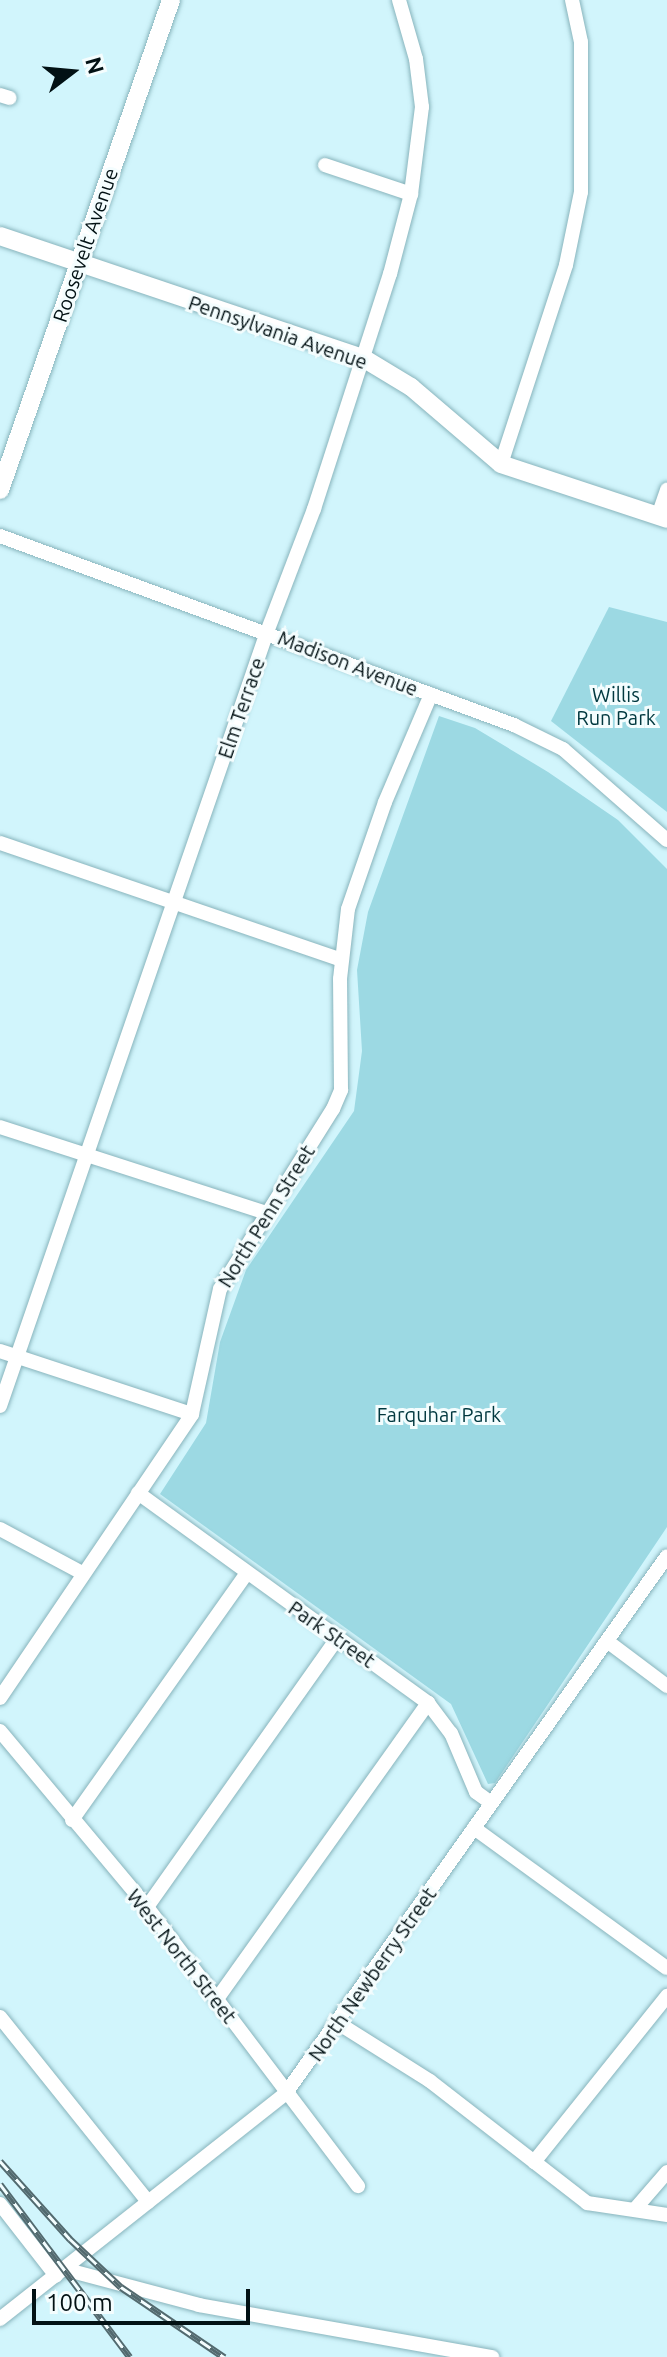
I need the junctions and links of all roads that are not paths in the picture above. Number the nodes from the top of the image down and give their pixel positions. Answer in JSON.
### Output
{"nodes":[{"id":1,"x":171,"y":0,"type":"edge"},
{"id":2,"x":399,"y":0,"type":"edge"},
{"id":3,"x":572,"y":0,"type":"edge"},
{"id":4,"x":325,"y":165,"type":"dead end"},
{"id":5,"x":411,"y":194,"type":"junction"},
{"id":6,"x":0,"y":236,"type":"edge"},
{"id":7,"x":79,"y":260,"type":"junction"},
{"id":8,"x":363,"y":358,"type":"junction"},
{"id":9,"x":501,"y":464,"type":"junction"},
{"id":10,"x":0,"y":490,"type":"edge"},
{"id":11,"x":667,"y":490,"type":"edge"},
{"id":12,"x":663,"y":517,"type":"edge"},
{"id":13,"x":0,"y":536,"type":"edge"},
{"id":14,"x":267,"y":632,"type":"junction"},
{"id":15,"x":431,"y":694,"type":"junction"},
{"id":16,"x":667,"y":840,"type":"edge"},
{"id":17,"x":0,"y":843,"type":"edge"},
{"id":18,"x":177,"y":900,"type":"junction"},
{"id":19,"x":342,"y":960,"type":"junction"},
{"id":20,"x":0,"y":1127,"type":"edge"},
{"id":21,"x":85,"y":1157,"type":"junction"},
{"id":22,"x":266,"y":1213,"type":"junction"},
{"id":23,"x":0,"y":1351,"type":"edge"},
{"id":24,"x":18,"y":1357,"type":"junction"},
{"id":25,"x":0,"y":1406,"type":"edge"},
{"id":26,"x":192,"y":1414,"type":"junction"},
{"id":27,"x":138,"y":1493,"type":"junction"},
{"id":28,"x":0,"y":1529,"type":"edge"},
{"id":29,"x":667,"y":1556,"type":"edge"},
{"id":30,"x":82,"y":1573,"type":"junction"},
{"id":31,"x":247,"y":1573,"type":"junction"},
{"id":32,"x":338,"y":1637,"type":"junction"},
{"id":33,"x":607,"y":1641,"type":"junction"},
{"id":34,"x":667,"y":1686,"type":"edge"},
{"id":35,"x":0,"y":1698,"type":"edge"},
{"id":36,"x":428,"y":1703,"type":"junction"},
{"id":37,"x":0,"y":1731,"type":"edge"},
{"id":38,"x":491,"y":1803,"type":"junction"},
{"id":39,"x":72,"y":1820,"type":"junction"},
{"id":40,"x":474,"y":1828,"type":"junction"},
{"id":41,"x":147,"y":1907,"type":"junction"},
{"id":42,"x":667,"y":1968,"type":"edge"},
{"id":43,"x":667,"y":1996,"type":"edge"},
{"id":44,"x":217,"y":1999,"type":"junction"},
{"id":45,"x":0,"y":2017,"type":"edge"},
{"id":46,"x":338,"y":2023,"type":"junction"},
{"id":47,"x":286,"y":2093,"type":"junction"},
{"id":48,"x":534,"y":2162,"type":"junction"},
{"id":49,"x":667,"y":2172,"type":"edge"},
{"id":50,"x":358,"y":2186,"type":"dead end"},
{"id":51,"x":148,"y":2202,"type":"junction"},
{"id":52,"x":0,"y":2204,"type":"edge"},
{"id":53,"x":635,"y":2209,"type":"junction"},
{"id":54,"x":667,"y":2215,"type":"edge"},
{"id":55,"x":60,"y":2272,"type":"junction"},
{"id":56,"x":0,"y":2319,"type":"edge"},
{"id":57,"x":492,"y":2357,"type":"edge"}],
"edges":[{"from":1,"to":7,"type":"street","name":"Roosevelt Avenue"},
{"from":2,"to":5,"type":"street","name":"Elm Terrace"},
{"from":3,"to":9,"type":"street"},
{"from":4,"to":5,"type":"street"},
{"from":5,"to":8,"type":"street","name":"Elm Terrace"},
{"from":6,"to":7,"type":"street","name":"Pennsylvania Avenue"},
{"from":7,"to":8,"type":"street","name":"Pennsylvania Avenue"},
{"from":7,"to":10,"type":"street","name":"Roosevelt Avenue"},
{"from":8,"to":9,"type":"street","name":"Pennsylvania Avenue"},
{"from":8,"to":14,"type":"street","name":"Elm Terrace"},
{"from":9,"to":12,"type":"street","name":"Pennsylvania Avenue"},
{"from":11,"to":12,"type":"street"},
{"from":13,"to":14,"type":"street","name":"Madison Avenue"},
{"from":14,"to":15,"type":"street","name":"Madison Avenue"},
{"from":14,"to":18,"type":"street","name":"Elm Terrace"},
{"from":15,"to":16,"type":"street","name":"Madison Avenue"},
{"from":15,"to":19,"type":"street","name":"North Penn Street"},
{"from":17,"to":18,"type":"street"},
{"from":18,"to":19,"type":"street"},
{"from":18,"to":21,"type":"street","name":"Elm Terrace"},
{"from":19,"to":22,"type":"street","name":"North Penn Street"},
{"from":20,"to":21,"type":"street"},
{"from":21,"to":22,"type":"street"},
{"from":21,"to":24,"type":"street","name":"Elm Terrace"},
{"from":22,"to":26,"type":"street","name":"North Penn Street"},
{"from":23,"to":24,"type":"street"},
{"from":24,"to":25,"type":"street","name":"Elm Terrace"},
{"from":24,"to":26,"type":"street"},
{"from":26,"to":27,"type":"street","name":"North Penn Street"},
{"from":27,"to":30,"type":"street","name":"North Penn Street"},
{"from":27,"to":31,"type":"street","name":"Park Street"},
{"from":28,"to":30,"type":"street"},
{"from":29,"to":33,"type":"street","name":"North Newberry Street"},
{"from":30,"to":35,"type":"street","name":"North Penn Street"},
{"from":31,"to":32,"type":"street","name":"Park Street"},
{"from":31,"to":39,"type":"street"},
{"from":32,"to":36,"type":"street","name":"Park Street"},
{"from":32,"to":41,"type":"street"},
{"from":33,"to":34,"type":"street"},
{"from":33,"to":38,"type":"street","name":"North Newberry Street"},
{"from":36,"to":38,"type":"street","name":"Park Street"},
{"from":36,"to":44,"type":"street"},
{"from":37,"to":39,"type":"street","name":"West North Street"},
{"from":38,"to":40,"type":"street","name":"North Newberry Street"},
{"from":39,"to":41,"type":"street","name":"West North Street"},
{"from":40,"to":42,"type":"street"},
{"from":40,"to":46,"type":"street","name":"North Newberry Street"},
{"from":41,"to":44,"type":"street","name":"West North Street"},
{"from":43,"to":48,"type":"street"},
{"from":44,"to":47,"type":"street","name":"West North Street"},
{"from":45,"to":51,"type":"street"},
{"from":46,"to":47,"type":"street","name":"North Newberry Street"},
{"from":46,"to":48,"type":"street"},
{"from":47,"to":50,"type":"street","name":"West North Street"},
{"from":47,"to":51,"type":"street","name":"North Newberry Street"},
{"from":48,"to":53,"type":"street"},
{"from":49,"to":53,"type":"street"},
{"from":51,"to":55,"type":"street","name":"North Newberry Street"},
{"from":52,"to":55,"type":"street"},
{"from":53,"to":54,"type":"street"},
{"from":55,"to":56,"type":"street","name":"North Newberry Street"},
{"from":55,"to":57,"type":"street"}]}
